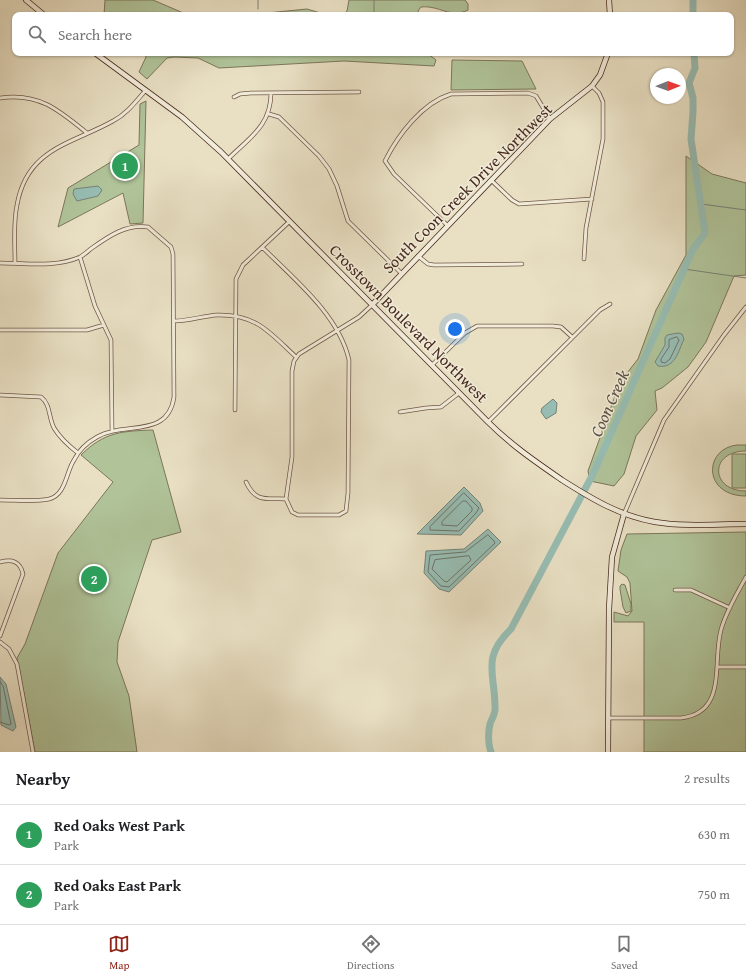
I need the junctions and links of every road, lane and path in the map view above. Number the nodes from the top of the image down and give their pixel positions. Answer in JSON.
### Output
{"nodes":[{"id":1,"x":26,"y":0,"type":"edge"},
{"id":2,"x":609,"y":0,"type":"edge"},
{"id":3,"x":40,"y":12,"type":"edge"},
{"id":4,"x":610,"y":12,"type":"edge"},
{"id":5,"x":99,"y":56,"type":"edge"},
{"id":6,"x":607,"y":56,"type":"edge"},
{"id":7,"x":592,"y":86,"type":"junction"},
{"id":8,"x":146,"y":90,"type":"junction"},
{"id":9,"x":359,"y":92,"type":"dead end"},
{"id":10,"x":271,"y":94,"type":"junction"},
{"id":11,"x":234,"y":97,"type":"dead end"},
{"id":12,"x":0,"y":98,"type":"edge"},
{"id":13,"x":269,"y":114,"type":"junction"},
{"id":14,"x":550,"y":119,"type":"junction"},
{"id":15,"x":87,"y":133,"type":"junction"},
{"id":16,"x":228,"y":159,"type":"junction"},
{"id":17,"x":491,"y":180,"type":"junction"},
{"id":18,"x":592,"y":199,"type":"junction"},
{"id":19,"x":290,"y":221,"type":"junction"},
{"id":20,"x":447,"y":225,"type":"junction"},
{"id":21,"x":262,"y":247,"type":"junction"},
{"id":22,"x":418,"y":256,"type":"junction"},
{"id":23,"x":80,"y":257,"type":"junction"},
{"id":24,"x":584,"y":259,"type":"dead end"},
{"id":25,"x":0,"y":263,"type":"edge"},
{"id":26,"x":15,"y":263,"type":"junction"},
{"id":27,"x":522,"y":264,"type":"dead end"},
{"id":28,"x":401,"y":273,"type":"junction"},
{"id":29,"x":610,"y":304,"type":"dead end"},
{"id":30,"x":372,"y":305,"type":"junction"},
{"id":31,"x":746,"y":307,"type":"edge"},
{"id":32,"x":235,"y":318,"type":"junction"},
{"id":33,"x":174,"y":322,"type":"junction"},
{"id":34,"x":104,"y":325,"type":"junction"},
{"id":35,"x":0,"y":330,"type":"edge"},
{"id":36,"x":337,"y":332,"type":"junction"},
{"id":37,"x":572,"y":337,"type":"junction"},
{"id":38,"x":296,"y":357,"type":"junction"},
{"id":39,"x":432,"y":365,"type":"junction"},
{"id":40,"x":459,"y":393,"type":"junction"},
{"id":41,"x":0,"y":396,"type":"edge"},
{"id":42,"x":236,"y":410,"type":"dead end"},
{"id":43,"x":400,"y":412,"type":"dead end"},
{"id":44,"x":488,"y":422,"type":"junction"},
{"id":45,"x":112,"y":430,"type":"junction"},
{"id":46,"x":78,"y":453,"type":"junction"},
{"id":47,"x":246,"y":482,"type":"dead end"},
{"id":48,"x":286,"y":498,"type":"junction"},
{"id":49,"x":0,"y":500,"type":"edge"},
{"id":50,"x":624,"y":514,"type":"junction"},
{"id":51,"x":746,"y":524,"type":"edge"},
{"id":52,"x":0,"y":562,"type":"edge"},
{"id":53,"x":746,"y":577,"type":"edge"},
{"id":54,"x":675,"y":590,"type":"dead end"},
{"id":55,"x":730,"y":608,"type":"junction"},
{"id":56,"x":0,"y":636,"type":"edge"},
{"id":57,"x":0,"y":642,"type":"edge"},
{"id":58,"x":717,"y":667,"type":"junction"},
{"id":59,"x":746,"y":667,"type":"edge"},
{"id":60,"x":608,"y":718,"type":"junction"},
{"id":61,"x":33,"y":752,"type":"edge"},
{"id":62,"x":608,"y":752,"type":"edge"}],
"edges":[{"from":1,"to":3,"type":"street"},
{"from":2,"to":4,"type":"street"},
{"from":5,"to":8,"type":"street","name":"Crosstown Boulevard Northwest"},
{"from":6,"to":7,"type":"street","name":"South Coon Creek Drive Northwest"},
{"from":7,"to":14,"type":"street","name":"South Coon Creek Drive Northwest"},
{"from":7,"to":18,"type":"street"},
{"from":8,"to":15,"type":"street"},
{"from":8,"to":16,"type":"street","name":"Crosstown Boulevard Northwest"},
{"from":9,"to":10,"type":"street"},
{"from":10,"to":11,"type":"street"},
{"from":10,"to":13,"type":"street"},
{"from":12,"to":15,"type":"street"},
{"from":13,"to":16,"type":"street"},
{"from":13,"to":28,"type":"street"},
{"from":14,"to":17,"type":"street","name":"South Coon Creek Drive Northwest"},
{"from":14,"to":20,"type":"street"},
{"from":15,"to":26,"type":"street"},
{"from":16,"to":19,"type":"street","name":"Crosstown Boulevard Northwest"},
{"from":17,"to":18,"type":"street"},
{"from":17,"to":20,"type":"street","name":"South Coon Creek Drive Northwest"},
{"from":18,"to":24,"type":"street"},
{"from":19,"to":21,"type":"street"},
{"from":19,"to":30,"type":"street","name":"Crosstown Boulevard Northwest"},
{"from":20,"to":22,"type":"street","name":"South Coon Creek Drive Northwest"},
{"from":21,"to":32,"type":"street"},
{"from":21,"to":36,"type":"street"},
{"from":22,"to":27,"type":"street"},
{"from":22,"to":28,"type":"street","name":"South Coon Creek Drive Northwest"},
{"from":23,"to":26,"type":"street"},
{"from":23,"to":33,"type":"street"},
{"from":23,"to":34,"type":"street"},
{"from":25,"to":26,"type":"street"},
{"from":28,"to":30,"type":"street","name":"South Coon Creek Drive Northwest"},
{"from":29,"to":37,"type":"street"},
{"from":30,"to":36,"type":"street"},
{"from":30,"to":39,"type":"street","name":"Crosstown Boulevard Northwest"},
{"from":31,"to":50,"type":"street"},
{"from":32,"to":33,"type":"street"},
{"from":32,"to":38,"type":"street"},
{"from":32,"to":42,"type":"street"},
{"from":33,"to":45,"type":"street"},
{"from":34,"to":35,"type":"street"},
{"from":34,"to":45,"type":"street"},
{"from":36,"to":38,"type":"street"},
{"from":36,"to":48,"type":"street"},
{"from":37,"to":39,"type":"street"},
{"from":37,"to":44,"type":"street"},
{"from":38,"to":48,"type":"street"},
{"from":39,"to":40,"type":"street","name":"Crosstown Boulevard Northwest"},
{"from":40,"to":43,"type":"street"},
{"from":40,"to":44,"type":"street","name":"Crosstown Boulevard Northwest"},
{"from":41,"to":46,"type":"street"},
{"from":44,"to":50,"type":"street","name":"Crosstown Boulevard Northwest"},
{"from":45,"to":46,"type":"street"},
{"from":46,"to":49,"type":"street"},
{"from":47,"to":48,"type":"street"},
{"from":50,"to":51,"type":"street","name":"Crosstown Boulevard Northwest"},
{"from":50,"to":60,"type":"street"},
{"from":52,"to":56,"type":"street"},
{"from":53,"to":55,"type":"street"},
{"from":54,"to":55,"type":"street"},
{"from":55,"to":58,"type":"street"},
{"from":57,"to":61,"type":"street"},
{"from":58,"to":59,"type":"street"},
{"from":58,"to":60,"type":"street"},
{"from":60,"to":62,"type":"street"}]}
